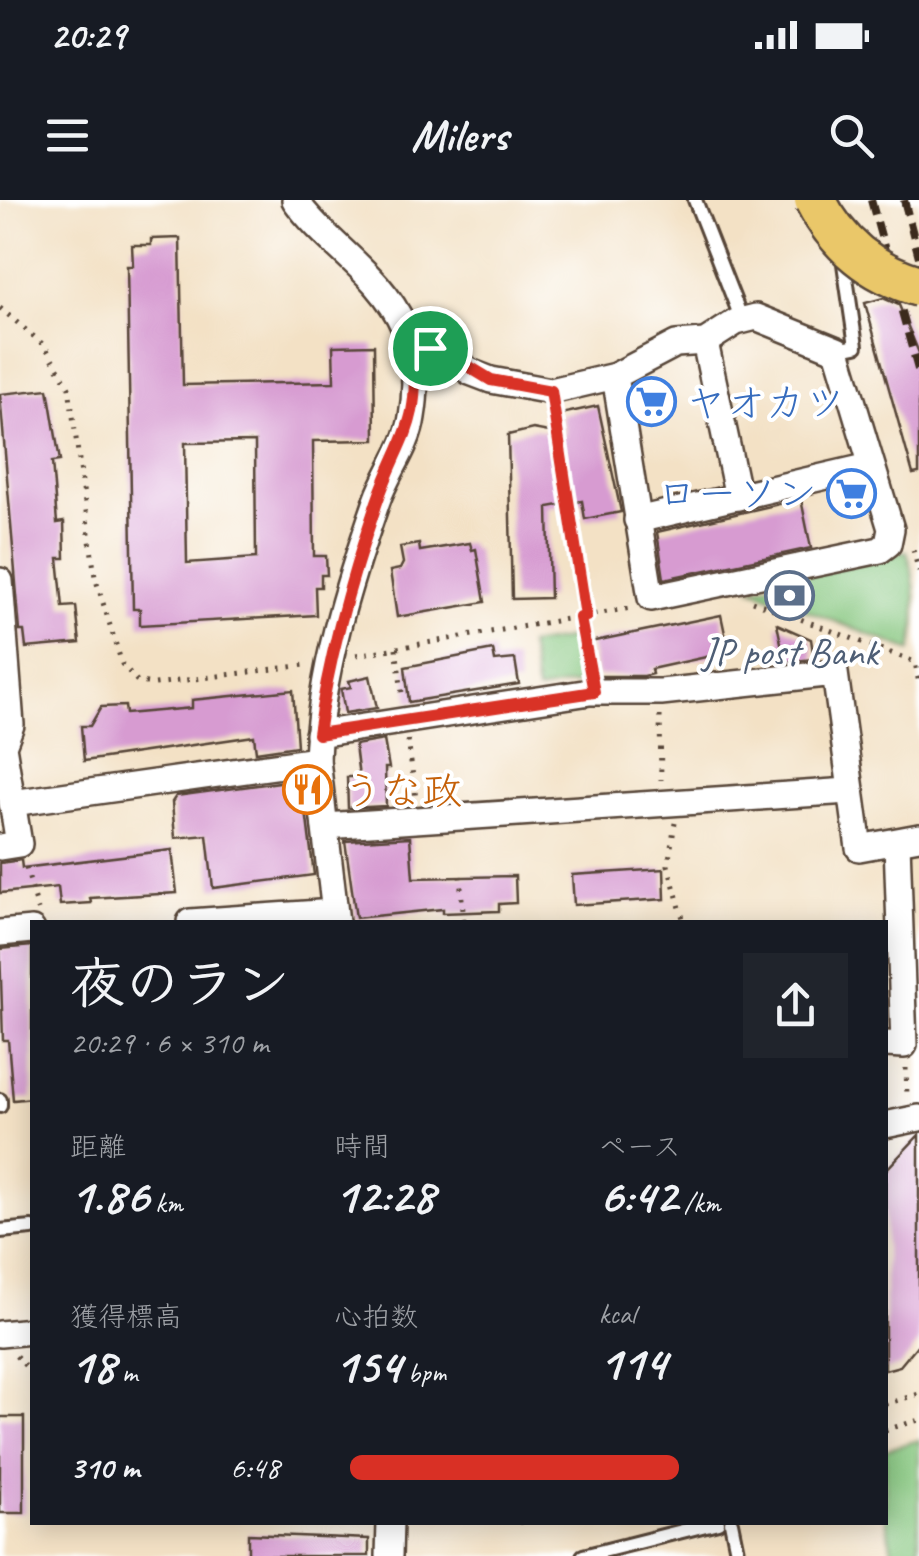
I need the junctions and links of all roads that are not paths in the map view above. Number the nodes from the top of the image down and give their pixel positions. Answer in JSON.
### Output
{"nodes":[{"id":1,"x":295,"y":200,"type":"edge"},
{"id":2,"x":695,"y":200,"type":"edge"},
{"id":3,"x":816,"y":200,"type":"edge"},
{"id":4,"x":836,"y":200,"type":"edge"},
{"id":5,"x":919,"y":286,"type":"edge"},
{"id":6,"x":742,"y":320,"type":"junction"},
{"id":7,"x":704,"y":342,"type":"junction"},
{"id":8,"x":412,"y":348,"type":"junction"},
{"id":9,"x":837,"y":350,"type":"junction"},
{"id":10,"x":615,"y":376,"type":"junction"},
{"id":11,"x":870,"y":466,"type":"junction"},
{"id":12,"x":738,"y":497,"type":"junction"},
{"id":13,"x":637,"y":520,"type":"junction"},
{"id":14,"x":0,"y":581,"type":"edge"},
{"id":15,"x":318,"y":734,"type":"junction"},
{"id":16,"x":317,"y":760,"type":"junction"},
{"id":17,"x":849,"y":792,"type":"junction"},
{"id":18,"x":12,"y":803,"type":"junction"},
{"id":19,"x":325,"y":826,"type":"junction"},
{"id":20,"x":908,"y":839,"type":"edge"},
{"id":21,"x":10,"y":846,"type":"edge"},
{"id":22,"x":335,"y":917,"type":"edge"},
{"id":23,"x":248,"y":920,"type":"edge"},
{"id":24,"x":893,"y":923,"type":"edge"},
{"id":25,"x":30,"y":930,"type":"edge"},
{"id":26,"x":0,"y":933,"type":"edge"},
{"id":27,"x":895,"y":1044,"type":"edge"},
{"id":28,"x":30,"y":1228,"type":"edge"},
{"id":29,"x":0,"y":1231,"type":"edge"},
{"id":30,"x":30,"y":1331,"type":"edge"},
{"id":31,"x":0,"y":1334,"type":"edge"},
{"id":32,"x":390,"y":1525,"type":"edge"},
{"id":33,"x":706,"y":1525,"type":"edge"},
{"id":34,"x":733,"y":1525,"type":"edge"},
{"id":35,"x":389,"y":1556,"type":"edge"},
{"id":36,"x":583,"y":1556,"type":"edge"},
{"id":37,"x":738,"y":1556,"type":"edge"}],
"edges":[{"from":1,"to":8,"type":"street"},
{"from":2,"to":6,"type":"lane"},
{"from":3,"to":5,"type":"main road","bridge":true},
{"from":4,"to":9,"type":"lane"},
{"from":6,"to":7,"type":"street"},
{"from":6,"to":9,"type":"street"},
{"from":7,"to":10,"type":"street"},
{"from":7,"to":12,"type":"street"},
{"from":8,"to":10,"type":"street"},
{"from":8,"to":15,"type":"street"},
{"from":9,"to":11,"type":"street"},
{"from":10,"to":13,"type":"street"},
{"from":11,"to":12,"type":"street"},
{"from":11,"to":13,"type":"street"},
{"from":12,"to":13,"type":"street"},
{"from":14,"to":18,"type":"street"},
{"from":15,"to":16,"type":"street"},
{"from":15,"to":17,"type":"street"},
{"from":16,"to":18,"type":"street"},
{"from":16,"to":19,"type":"street"},
{"from":17,"to":19,"type":"street"},
{"from":17,"to":20,"type":"street"},
{"from":18,"to":21,"type":"street"},
{"from":19,"to":22,"type":"street"},
{"from":20,"to":24,"type":"street"},
{"from":22,"to":23,"type":"street"},
{"from":24,"to":27,"type":"street"},
{"from":25,"to":26,"type":"street"},
{"from":28,"to":29,"type":"lane"},
{"from":30,"to":31,"type":"street"},
{"from":32,"to":35,"type":"street"},
{"from":33,"to":36,"type":"lane"},
{"from":34,"to":37,"type":"lane"}]}
